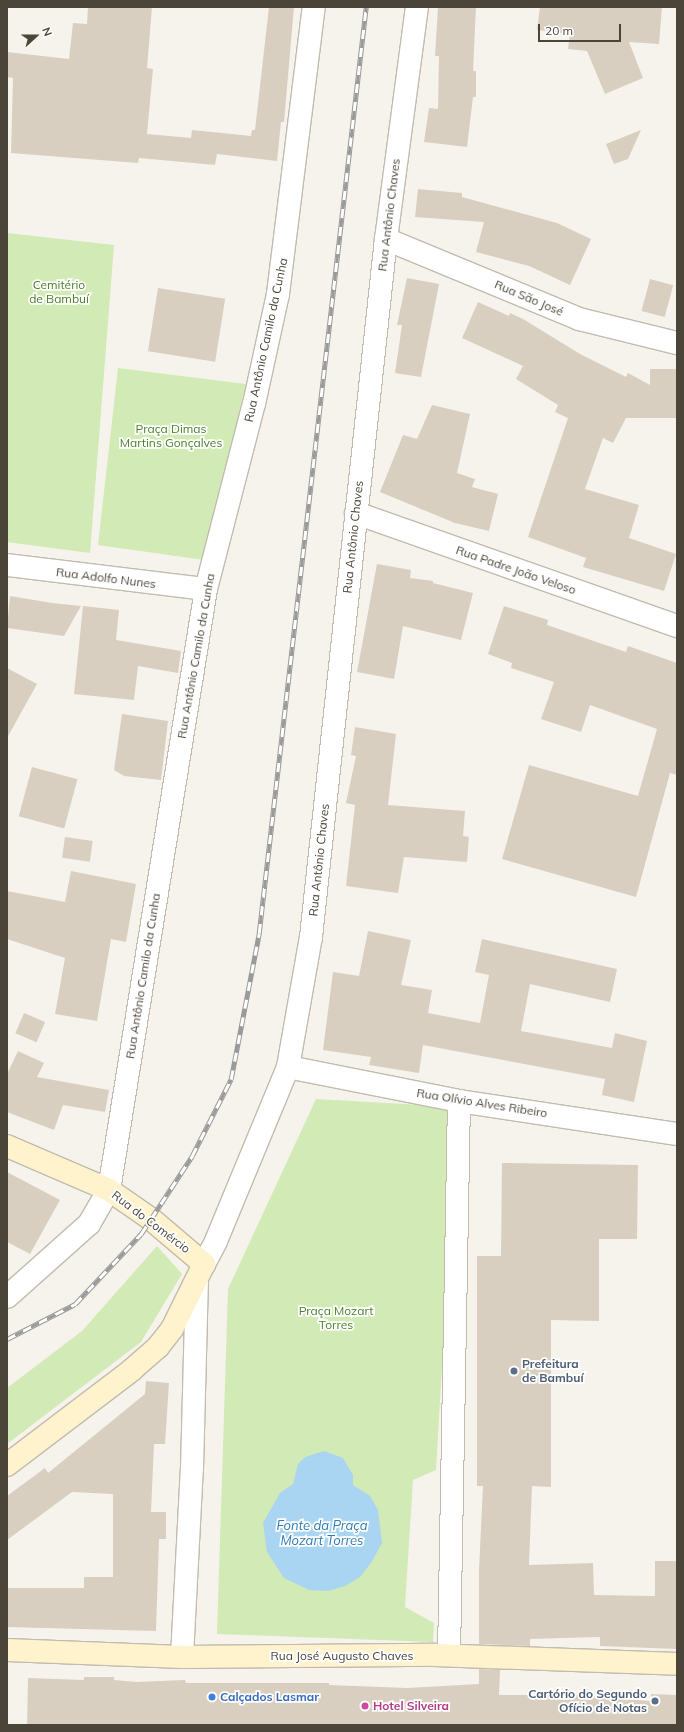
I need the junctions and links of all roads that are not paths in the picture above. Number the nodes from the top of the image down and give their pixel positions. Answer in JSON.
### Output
{"nodes":[{"id":1,"x":314,"y":7,"type":"edge"},
{"id":2,"x":417,"y":7,"type":"edge"},
{"id":3,"x":386,"y":239,"type":"junction"},
{"id":4,"x":677,"y":343,"type":"edge"},
{"id":5,"x":356,"y":513,"type":"junction"},
{"id":6,"x":7,"y":565,"type":"edge"},
{"id":7,"x":206,"y":589,"type":"junction"},
{"id":8,"x":677,"y":626,"type":"edge"},
{"id":9,"x":288,"y":1067,"type":"junction"},
{"id":10,"x":459,"y":1100,"type":"junction"},
{"id":11,"x":677,"y":1134,"type":"edge"},
{"id":12,"x":7,"y":1146,"type":"edge"},
{"id":13,"x":109,"y":1190,"type":"junction"},
{"id":14,"x":200,"y":1273,"type":"junction"},
{"id":15,"x":7,"y":1297,"type":"edge"},
{"id":16,"x":7,"y":1465,"type":"edge"},
{"id":17,"x":7,"y":1650,"type":"edge"},
{"id":18,"x":449,"y":1656,"type":"junction"},
{"id":19,"x":182,"y":1657,"type":"junction"},
{"id":20,"x":677,"y":1664,"type":"edge"}],
"edges":[{"from":1,"to":7,"type":"street","name":"Rua Antônio Camilo da Cunha"},
{"from":2,"to":3,"type":"street","name":"Rua Antônio Chaves"},
{"from":3,"to":4,"type":"street","name":"Rua São José"},
{"from":3,"to":5,"type":"street","name":"Rua Antônio Chaves"},
{"from":5,"to":8,"type":"street","name":"Rua Padre João Veloso"},
{"from":5,"to":9,"type":"street","name":"Rua Antônio Chaves"},
{"from":6,"to":7,"type":"street","name":"Rua Adolfo Nunes"},
{"from":7,"to":13,"type":"street","name":"Rua Antônio Camilo da Cunha"},
{"from":9,"to":10,"type":"street","name":"Rua Olívio Alves Ribeiro"},
{"from":9,"to":14,"type":"street"},
{"from":10,"to":11,"type":"street","name":"Rua Olívio Alves Ribeiro"},
{"from":10,"to":18,"type":"street"},
{"from":12,"to":13,"type":"street","name":"Rua do Comércio"},
{"from":13,"to":14,"type":"street","name":"Rua do Comércio"},
{"from":13,"to":15,"type":"street"},
{"from":14,"to":16,"type":"street"},
{"from":14,"to":19,"type":"street"},
{"from":17,"to":19,"type":"street","name":"Rua José Augusto Chaves"},
{"from":18,"to":19,"type":"street","name":"Rua José Augusto Chaves"},
{"from":18,"to":20,"type":"street","name":"Rua José Augusto Chaves"}]}
